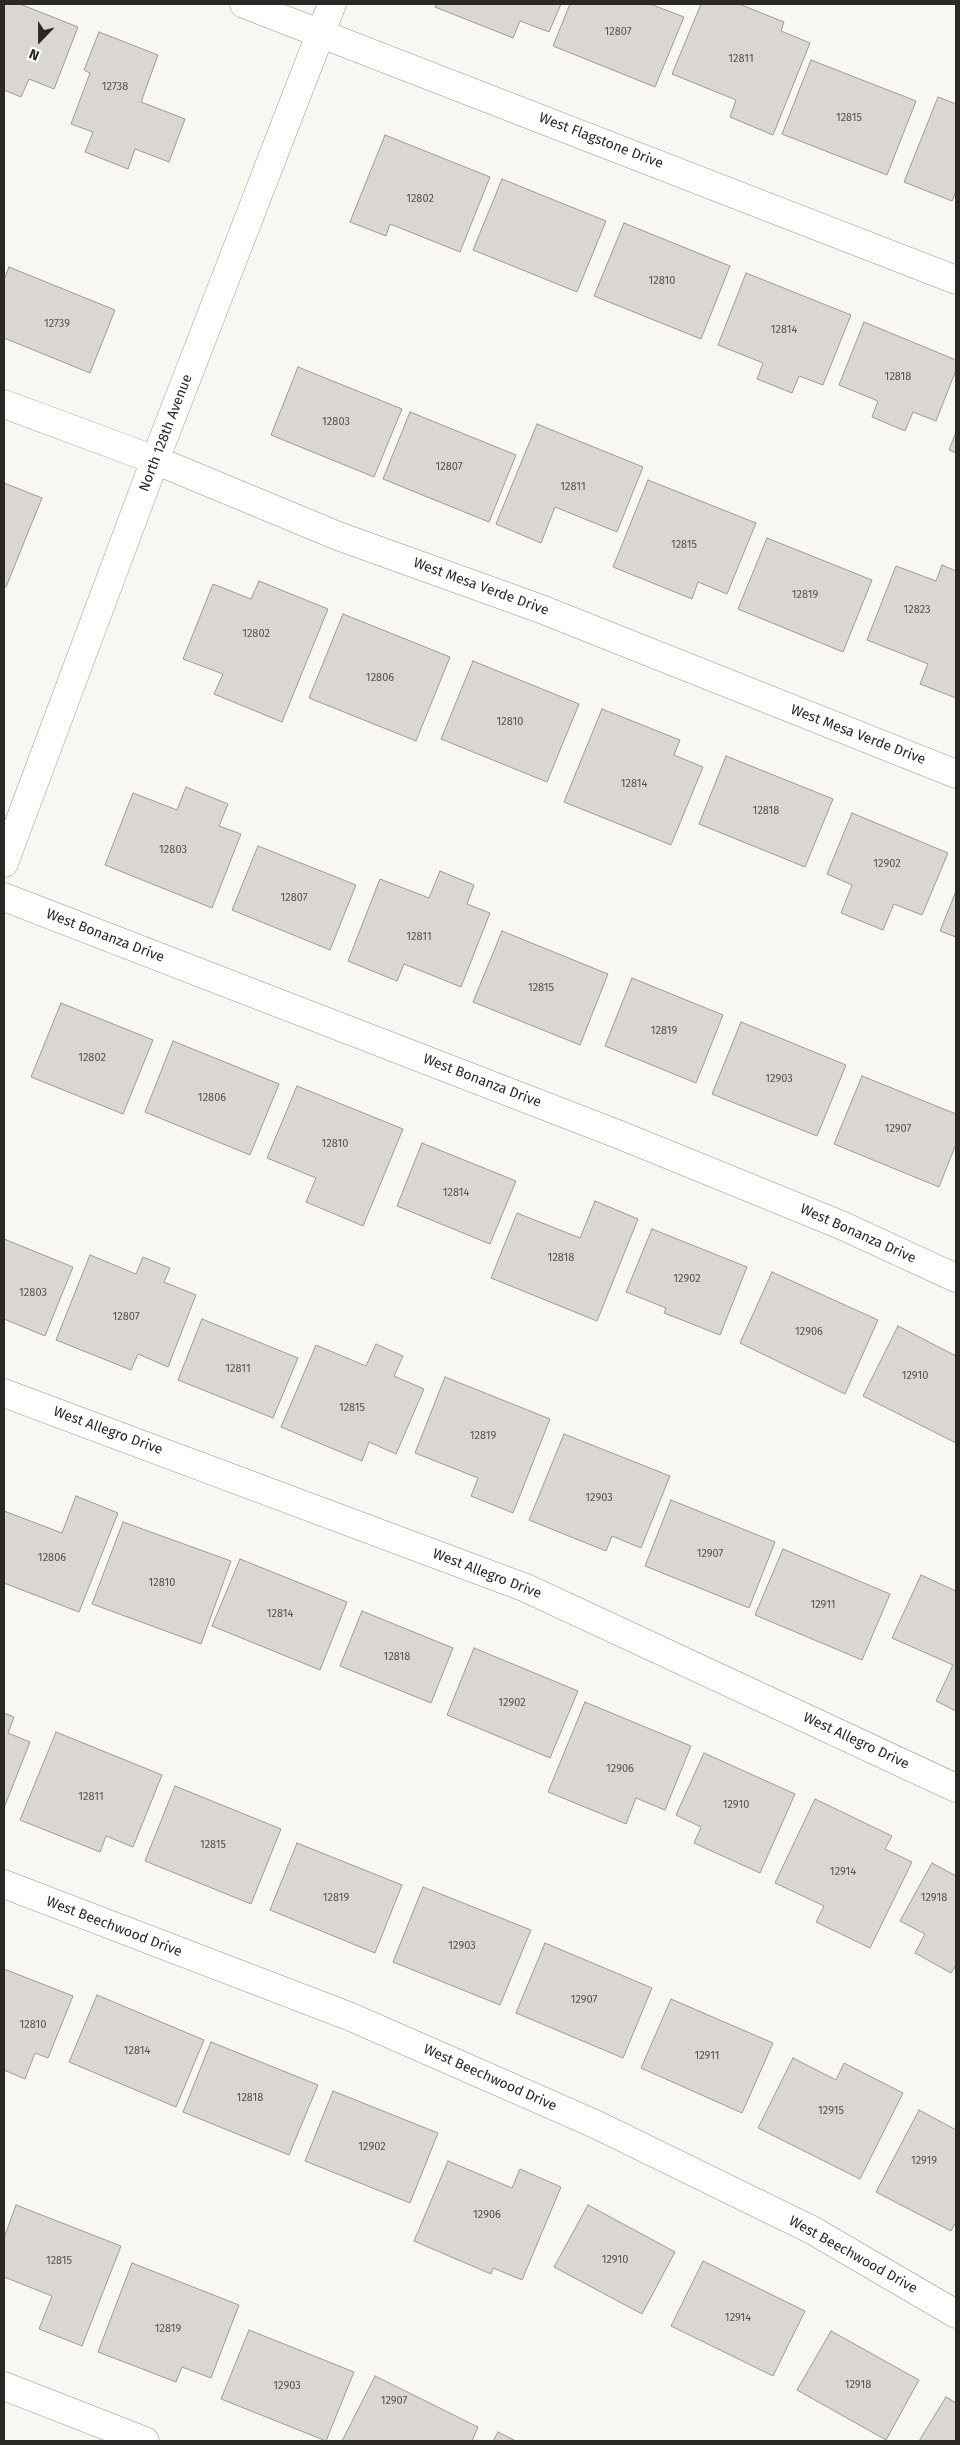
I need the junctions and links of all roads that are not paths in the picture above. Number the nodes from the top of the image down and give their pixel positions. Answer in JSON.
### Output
{"nodes":[{"id":1,"x":244,"y":4,"type":"edge"},
{"id":2,"x":332,"y":4,"type":"edge"},
{"id":3,"x":321,"y":33,"type":"junction"},
{"id":4,"x":956,"y":280,"type":"edge"},
{"id":5,"x":4,"y":404,"type":"edge"},
{"id":6,"x":154,"y":460,"type":"junction"},
{"id":7,"x":956,"y":774,"type":"edge"},
{"id":8,"x":4,"y":863,"type":"edge"},
{"id":9,"x":4,"y":897,"type":"edge"},
{"id":10,"x":956,"y":1278,"type":"edge"},
{"id":11,"x":4,"y":1392,"type":"edge"},
{"id":12,"x":956,"y":1788,"type":"edge"},
{"id":13,"x":4,"y":1884,"type":"edge"},
{"id":14,"x":956,"y":2314,"type":"edge"},
{"id":15,"x":4,"y":2386,"type":"edge"},
{"id":16,"x":145,"y":2441,"type":"edge"}],
"edges":[{"from":1,"to":3,"type":"street","name":"West Flagstone Drive"},
{"from":2,"to":3,"type":"street","name":"North 128th Avenue"},
{"from":3,"to":4,"type":"street","name":"West Flagstone Drive"},
{"from":3,"to":6,"type":"street","name":"North 128th Avenue"},
{"from":5,"to":6,"type":"street","name":"West Mesa Verde Drive"},
{"from":6,"to":7,"type":"street","name":"West Mesa Verde Drive"},
{"from":6,"to":8,"type":"street","name":"North 128th Avenue"},
{"from":9,"to":10,"type":"street","name":"West Bonanza Drive"},
{"from":11,"to":12,"type":"street","name":"West Allegro Drive"},
{"from":13,"to":14,"type":"street","name":"West Beechwood Drive"},
{"from":15,"to":16,"type":"street"}]}
